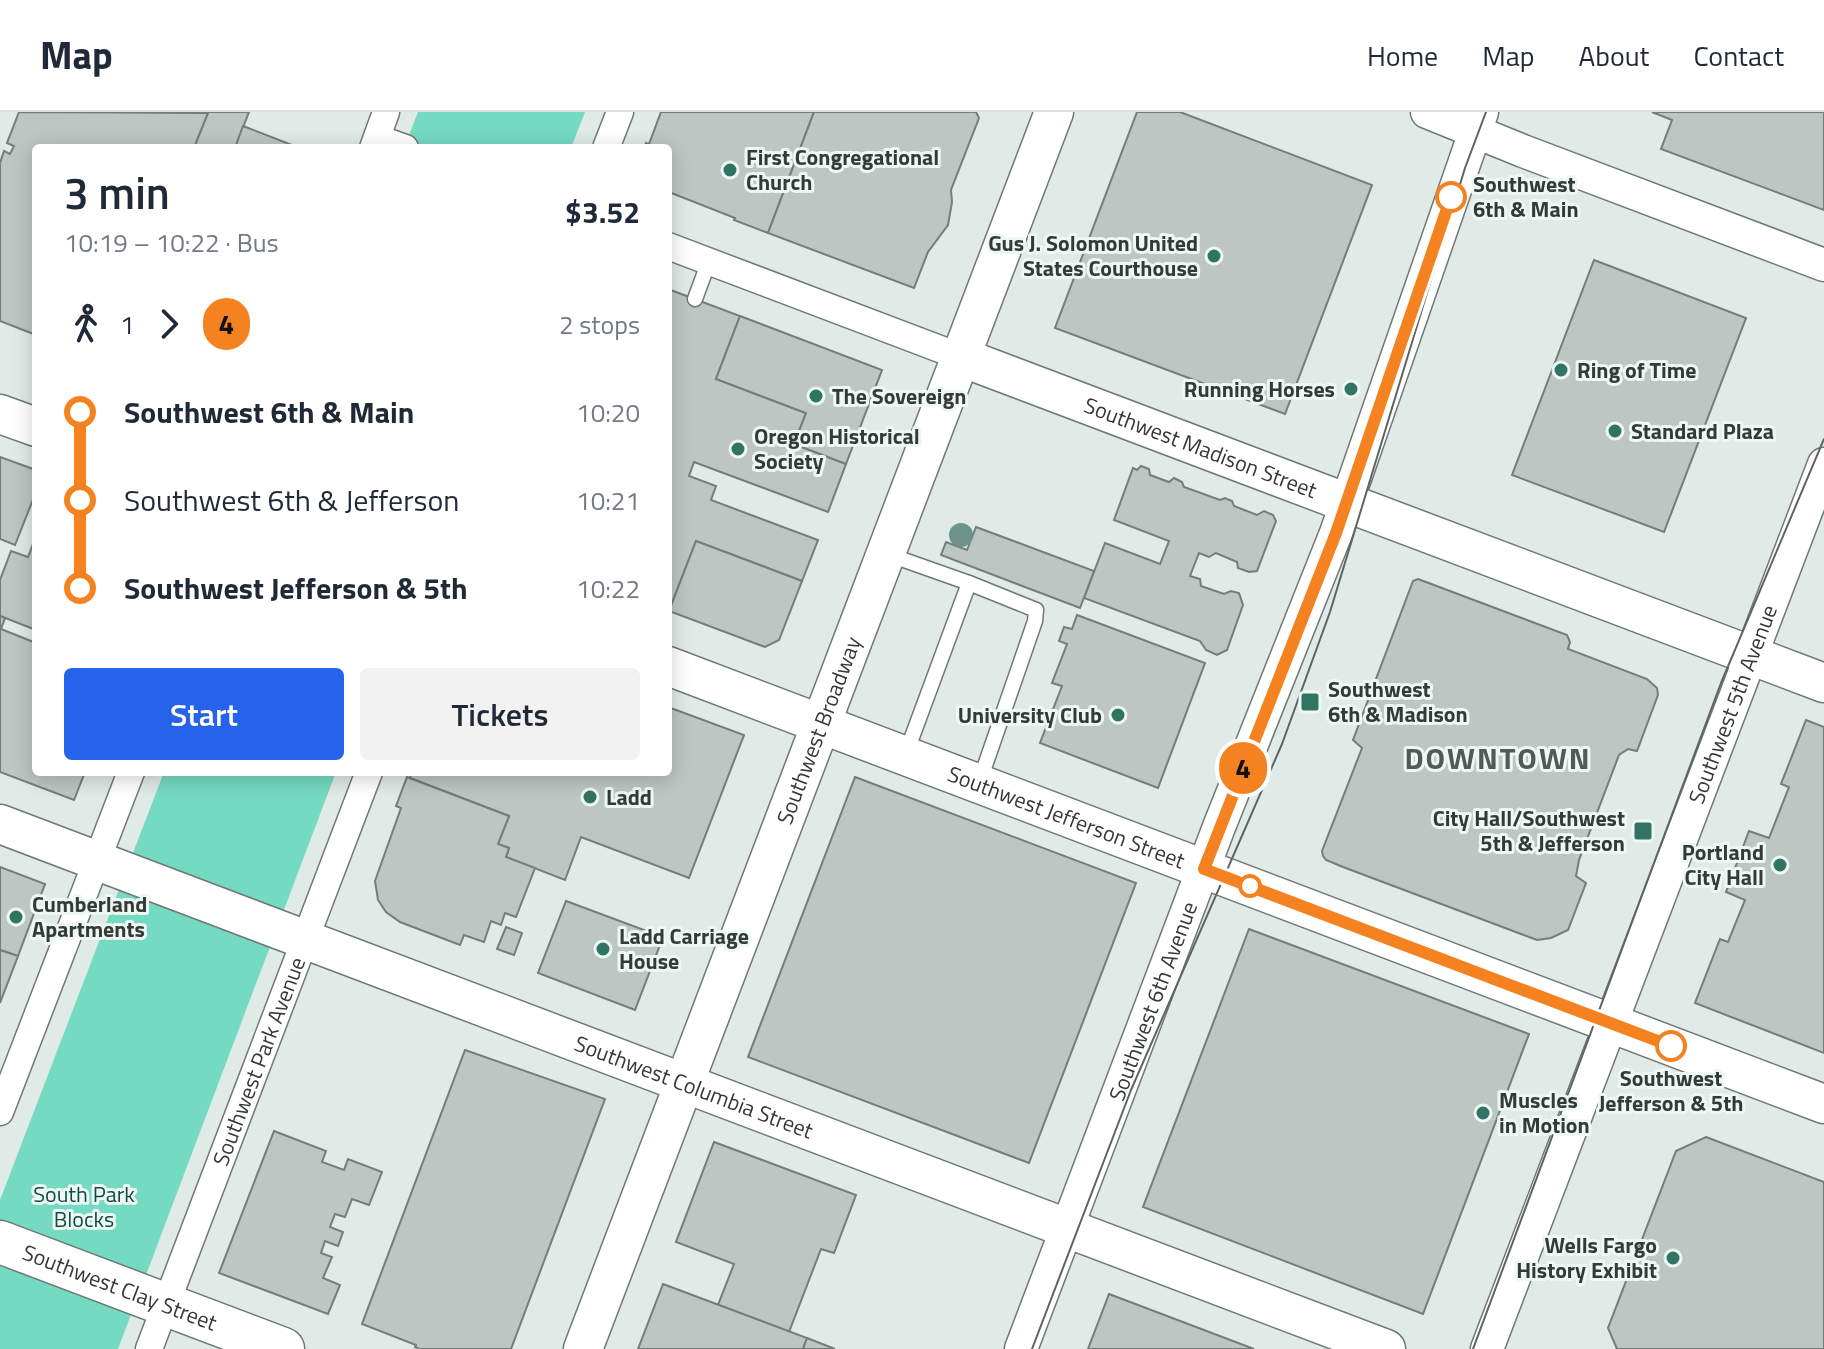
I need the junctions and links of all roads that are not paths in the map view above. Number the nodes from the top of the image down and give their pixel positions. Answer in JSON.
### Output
{"nodes":[{"id":1,"x":386,"y":112,"type":"edge"},
{"id":2,"x":620,"y":112,"type":"edge"},
{"id":3,"x":1054,"y":112,"type":"edge"},
{"id":4,"x":1427,"y":112,"type":"edge"},
{"id":5,"x":1478,"y":122,"type":"edge"},
{"id":6,"x":375,"y":143,"type":"edge"},
{"id":7,"x":608,"y":144,"type":"edge"},
{"id":8,"x":672,"y":247,"type":"edge"},
{"id":9,"x":709,"y":261,"type":"junction"},
{"id":10,"x":1824,"y":265,"type":"edge"},
{"id":11,"x":695,"y":299,"type":"dead end"},
{"id":12,"x":961,"y":357,"type":"junction"},
{"id":13,"x":0,"y":414,"type":"edge"},
{"id":14,"x":32,"y":426,"type":"edge"},
{"id":15,"x":1824,"y":464,"type":"edge"},
{"id":16,"x":1347,"y":502,"type":"junction"},
{"id":17,"x":886,"y":553,"type":"junction"},
{"id":18,"x":969,"y":583,"type":"junction"},
{"id":19,"x":1751,"y":656,"type":"junction"},
{"id":20,"x":672,"y":668,"type":"edge"},
{"id":21,"x":1824,"y":683,"type":"edge"},
{"id":22,"x":821,"y":725,"type":"junction"},
{"id":23,"x":905,"y":756,"type":"junction"},
{"id":24,"x":129,"y":776,"type":"edge"},
{"id":25,"x":367,"y":776,"type":"edge"},
{"id":26,"x":979,"y":783,"type":"junction"},
{"id":27,"x":0,"y":824,"type":"edge"},
{"id":28,"x":97,"y":860,"type":"junction"},
{"id":29,"x":1204,"y":869,"type":"junction"},
{"id":30,"x":305,"y":940,"type":"junction"},
{"id":31,"x":1611,"y":1023,"type":"junction"},
{"id":32,"x":684,"y":1084,"type":"junction"},
{"id":33,"x":1824,"y":1104,"type":"edge"},
{"id":34,"x":0,"y":1112,"type":"edge"},
{"id":35,"x":1067,"y":1228,"type":"junction"},
{"id":36,"x":0,"y":1242,"type":"edge"},
{"id":37,"x":166,"y":1305,"type":"junction"},
{"id":38,"x":149,"y":1349,"type":"edge"},
{"id":39,"x":283,"y":1349,"type":"edge"},
{"id":40,"x":583,"y":1349,"type":"edge"},
{"id":41,"x":1021,"y":1349,"type":"edge"},
{"id":42,"x":1386,"y":1349,"type":"edge"},
{"id":43,"x":1487,"y":1349,"type":"edge"}],
"edges":[{"from":1,"to":6,"type":"street"},
{"from":2,"to":7,"type":"street"},
{"from":3,"to":12,"type":"main road","name":"Southwest Broadway"},
{"from":4,"to":5,"type":"street"},
{"from":5,"to":10,"type":"street"},
{"from":5,"to":16,"type":"street","name":"Southwest 6th Avenue"},
{"from":8,"to":9,"type":"street","name":"Southwest Madison Street"},
{"from":9,"to":11,"type":"lane"},
{"from":9,"to":12,"type":"street","name":"Southwest Madison Street"},
{"from":12,"to":16,"type":"main road","name":"Southwest Madison Street"},
{"from":12,"to":17,"type":"main road","name":"Southwest Broadway"},
{"from":13,"to":14,"type":"main road"},
{"from":15,"to":19,"type":"street","name":"Southwest 5th Avenue"},
{"from":16,"to":19,"type":"main road","name":"Southwest Madison Street"},
{"from":16,"to":29,"type":"street","name":"Southwest 6th Avenue"},
{"from":17,"to":18,"type":"lane"},
{"from":17,"to":22,"type":"main road","name":"Southwest Broadway"},
{"from":18,"to":23,"type":"lane"},
{"from":18,"to":26,"type":"lane"},
{"from":19,"to":21,"type":"main road","name":"Southwest Madison Street"},
{"from":19,"to":31,"type":"street","name":"Southwest 5th Avenue"},
{"from":20,"to":22,"type":"main road","name":"Southwest Jefferson Street"},
{"from":22,"to":23,"type":"main road","name":"Southwest Jefferson Street"},
{"from":22,"to":32,"type":"main road","name":"Southwest Broadway"},
{"from":23,"to":26,"type":"main road","name":"Southwest Jefferson Street"},
{"from":24,"to":28,"type":"street"},
{"from":25,"to":30,"type":"street","name":"Southwest Park Avenue"},
{"from":26,"to":29,"type":"main road","name":"Southwest Jefferson Street"},
{"from":27,"to":28,"type":"main road","name":"Southwest Columbia Street"},
{"from":28,"to":30,"type":"main road","name":"Southwest Columbia Street"},
{"from":28,"to":34,"type":"street"},
{"from":29,"to":31,"type":"main road","name":"Southwest Jefferson Street"},
{"from":29,"to":35,"type":"street","name":"Southwest 6th Avenue"},
{"from":30,"to":32,"type":"main road","name":"Southwest Columbia Street"},
{"from":30,"to":37,"type":"street","name":"Southwest Park Avenue"},
{"from":31,"to":33,"type":"main road","name":"Southwest Jefferson Street"},
{"from":31,"to":43,"type":"street","name":"Southwest 5th Avenue"},
{"from":32,"to":35,"type":"main road","name":"Southwest Columbia Street"},
{"from":32,"to":40,"type":"main road","name":"Southwest Broadway"},
{"from":35,"to":41,"type":"street","name":"Southwest 6th Avenue"},
{"from":35,"to":42,"type":"main road","name":"Southwest Columbia Street"},
{"from":36,"to":37,"type":"main road","name":"Southwest Clay Street"},
{"from":37,"to":38,"type":"street","name":"Southwest Park Avenue"},
{"from":37,"to":39,"type":"main road","name":"Southwest Clay Street"}]}
